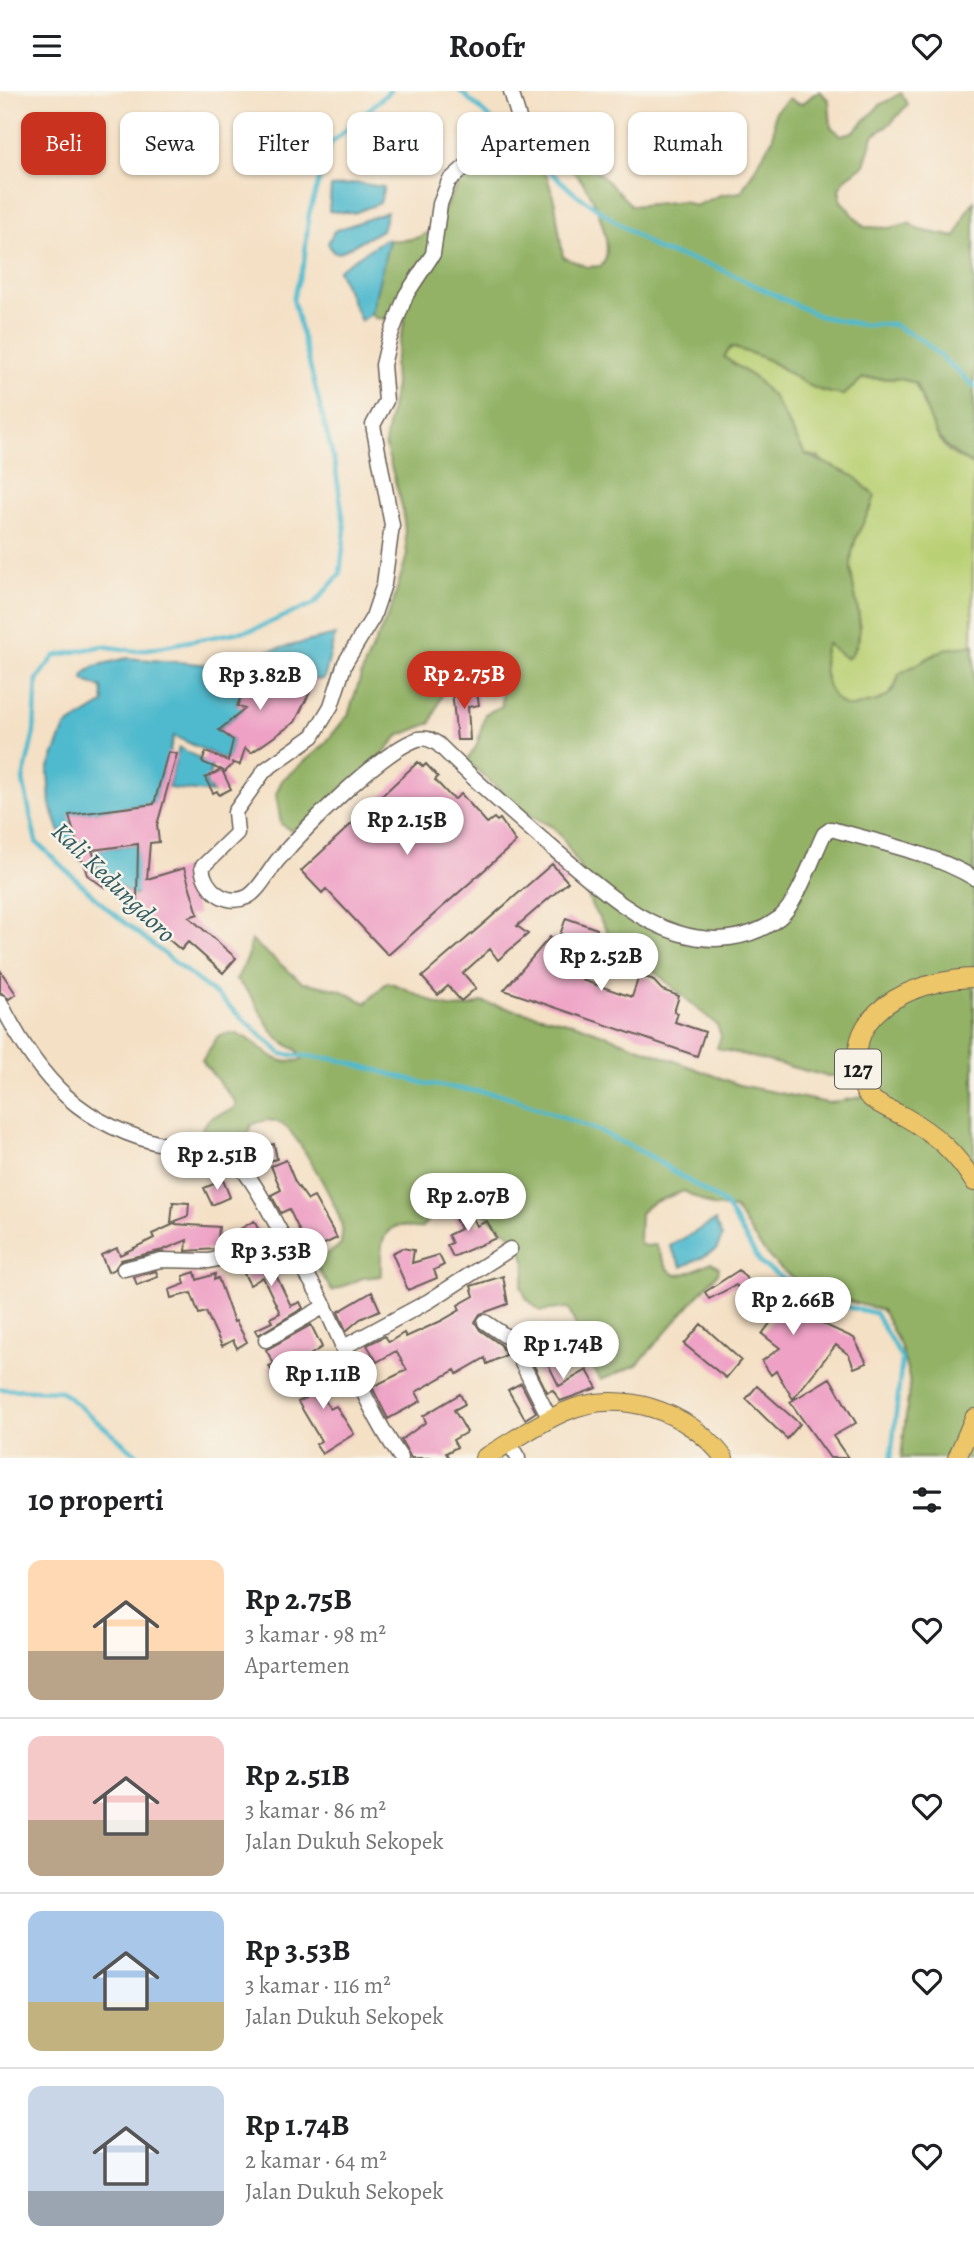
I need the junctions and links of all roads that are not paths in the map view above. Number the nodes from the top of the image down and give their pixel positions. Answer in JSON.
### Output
{"nodes":[{"id":1,"x":511,"y":91,"type":"edge"},
{"id":2,"x":974,"y":879,"type":"edge"},
{"id":3,"x":974,"y":978,"type":"edge"},
{"id":4,"x":0,"y":1002,"type":"edge"},
{"id":5,"x":974,"y":1182,"type":"edge"},
{"id":6,"x":286,"y":1242,"type":"junction"},
{"id":7,"x":510,"y":1249,"type":"dead end"},
{"id":8,"x":124,"y":1269,"type":"dead end"},
{"id":9,"x":325,"y":1306,"type":"junction"},
{"id":10,"x":485,"y":1322,"type":"dead end"},
{"id":11,"x":266,"y":1340,"type":"dead end"},
{"id":12,"x":342,"y":1348,"type":"junction"},
{"id":13,"x":974,"y":1418,"type":"edge"},
{"id":14,"x":550,"y":1419,"type":"junction"},
{"id":15,"x":514,"y":1451,"type":"edge"},
{"id":16,"x":401,"y":1458,"type":"edge"},
{"id":17,"x":484,"y":1458,"type":"edge"},
{"id":18,"x":724,"y":1458,"type":"edge"},
{"id":19,"x":957,"y":1458,"type":"edge"}],
"edges":[{"from":1,"to":2,"type":"street"},
{"from":3,"to":5,"type":"main road","number":"127"},
{"from":4,"to":6,"type":"street"},
{"from":6,"to":8,"type":"street"},
{"from":6,"to":9,"type":"street"},
{"from":7,"to":12,"type":"street"},
{"from":9,"to":11,"type":"street"},
{"from":9,"to":12,"type":"street"},
{"from":10,"to":14,"type":"street"},
{"from":12,"to":16,"type":"street"},
{"from":13,"to":19,"type":"main road"},
{"from":14,"to":15,"type":"main road"},
{"from":14,"to":18,"type":"main road"},
{"from":15,"to":17,"type":"main road"}]}
